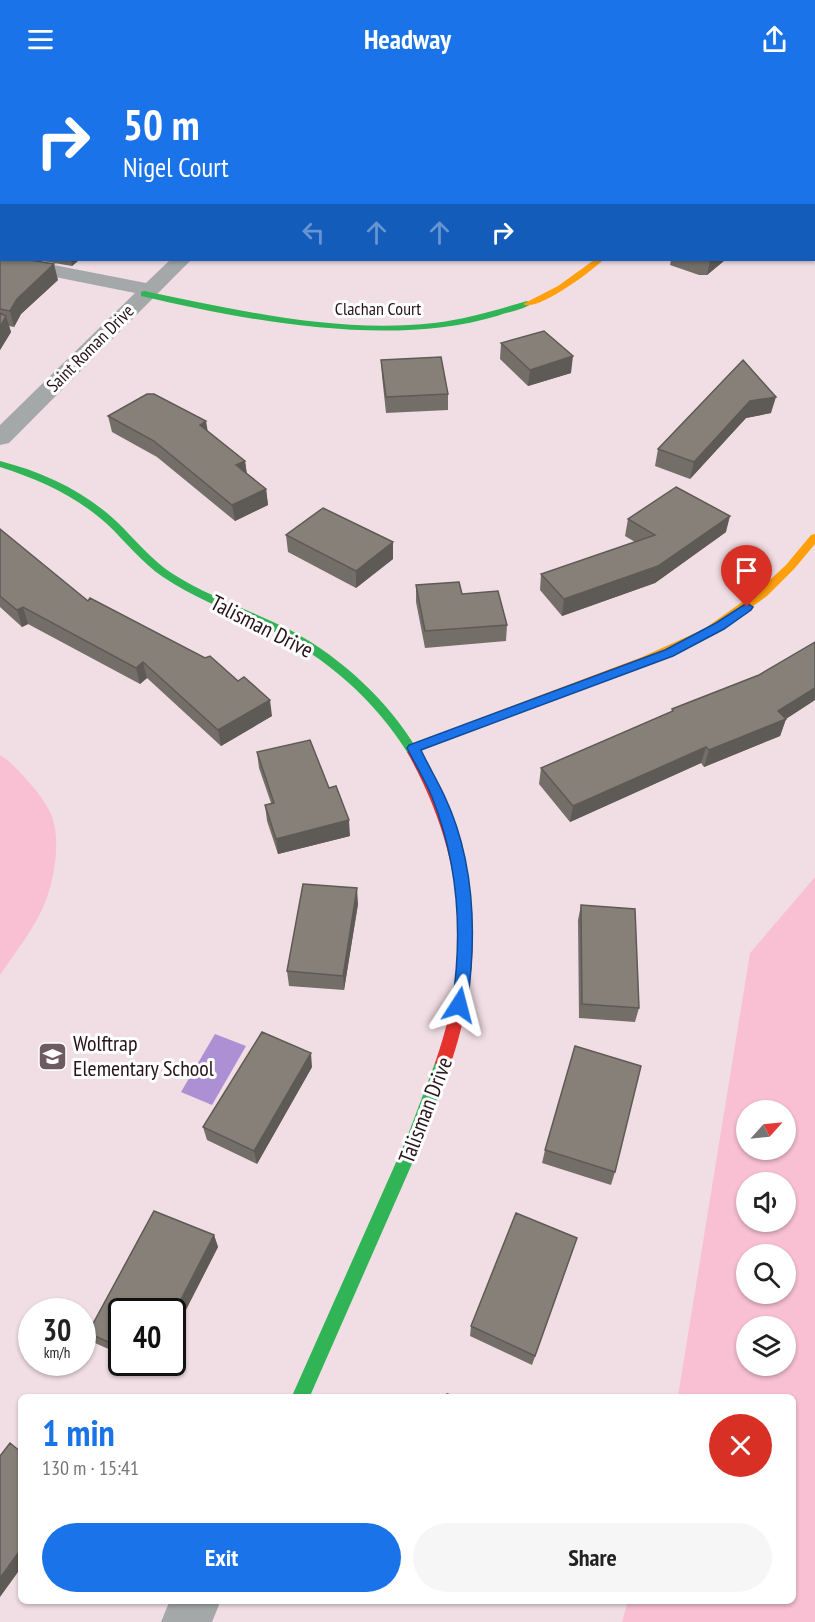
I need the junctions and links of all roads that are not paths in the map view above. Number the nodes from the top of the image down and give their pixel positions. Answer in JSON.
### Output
{"nodes":[{"id":1,"x":5,"y":261,"type":"edge"},
{"id":2,"x":180,"y":261,"type":"edge"},
{"id":3,"x":599,"y":261,"type":"edge"},
{"id":4,"x":146,"y":292,"type":"junction"},
{"id":5,"x":0,"y":438,"type":"edge"},
{"id":6,"x":0,"y":464,"type":"edge"},
{"id":7,"x":815,"y":537,"type":"edge"},
{"id":8,"x":413,"y":748,"type":"junction"},
{"id":9,"x":302,"y":1394,"type":"edge"},
{"id":10,"x":195,"y":1604,"type":"edge"},
{"id":11,"x":186,"y":1622,"type":"edge"}],
"edges":[{"from":1,"to":4,"type":"street"},
{"from":2,"to":4,"type":"street","name":"Saint Roman Drive"},
{"from":3,"to":4,"type":"street","name":"Clachan Court"},
{"from":4,"to":5,"type":"street","name":"Saint Roman Drive"},
{"from":6,"to":8,"type":"street","name":"Talisman Drive"},
{"from":7,"to":8,"type":"street"},
{"from":8,"to":9,"type":"street","name":"Talisman Drive"},
{"from":10,"to":11,"type":"street"}]}
